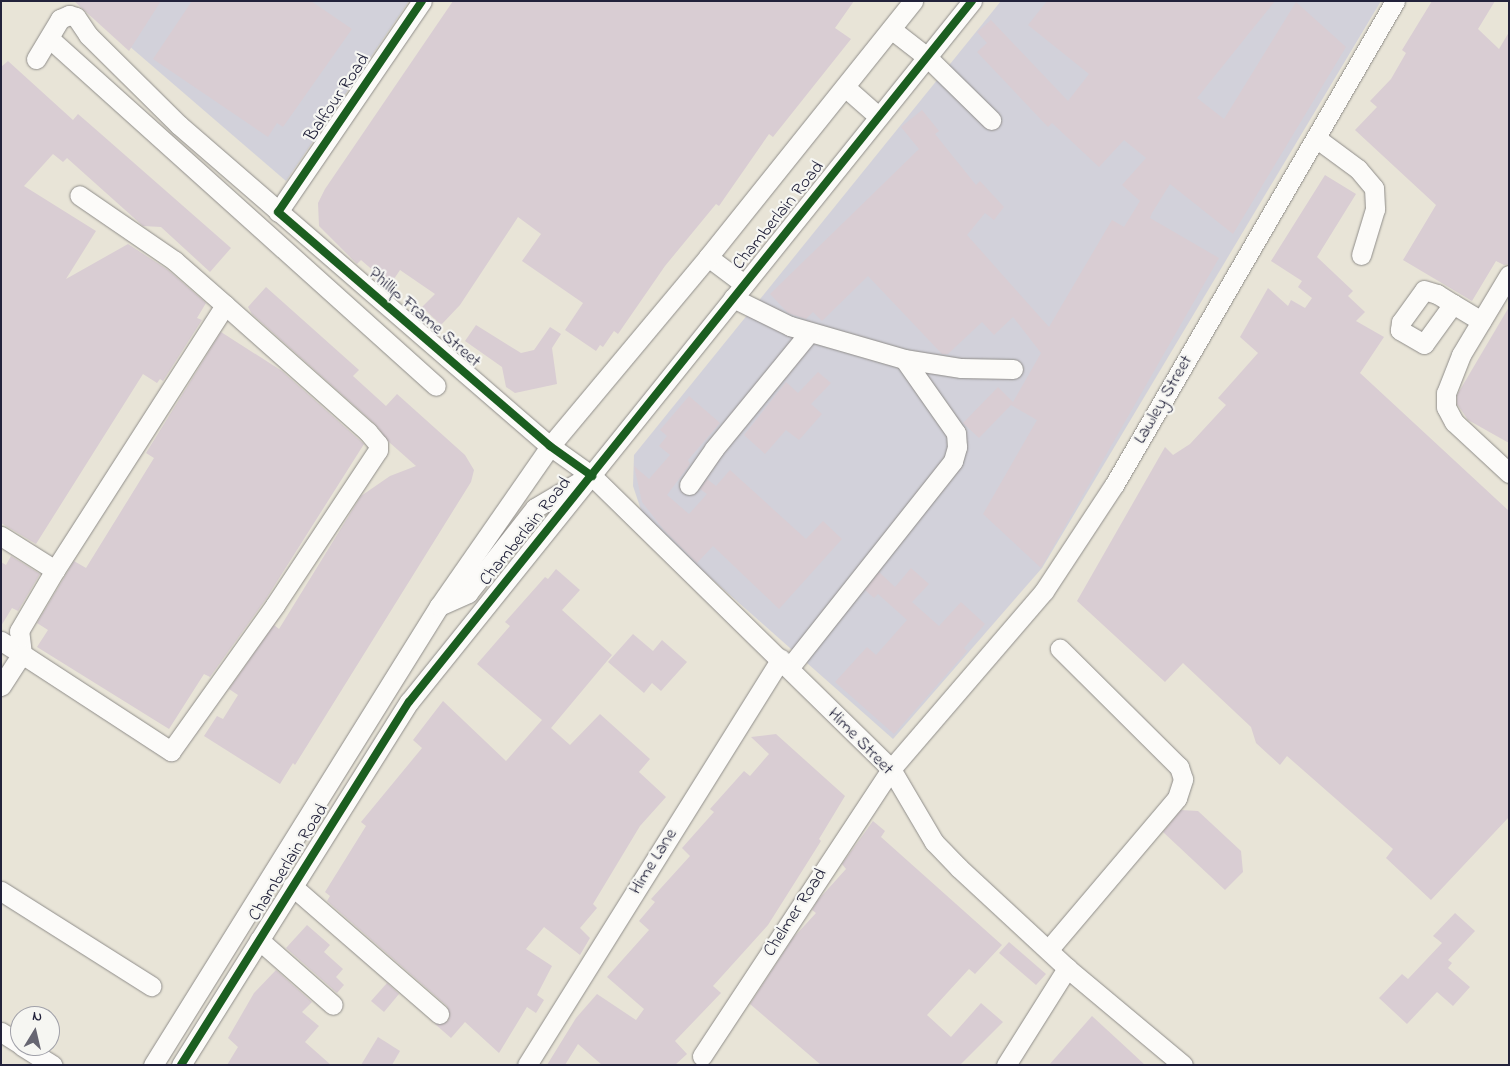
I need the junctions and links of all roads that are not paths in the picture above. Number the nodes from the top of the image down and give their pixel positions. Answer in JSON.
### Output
{"nodes":[{"id":1,"x":422,"y":1,"type":"edge"},
{"id":2,"x":913,"y":1,"type":"edge"},
{"id":3,"x":972,"y":1,"type":"edge"},
{"id":4,"x":1395,"y":1,"type":"edge"},
{"id":5,"x":892,"y":28,"type":"junction"},
{"id":6,"x":49,"y":38,"type":"junction"},
{"id":7,"x":927,"y":57,"type":"junction"},
{"id":8,"x":36,"y":59,"type":"dead end"},
{"id":9,"x":845,"y":87,"type":"junction"},
{"id":10,"x":878,"y":116,"type":"junction"},
{"id":11,"x":991,"y":120,"type":"dead end"},
{"id":12,"x":1316,"y":138,"type":"junction"},
{"id":13,"x":79,"y":195,"type":"dead end"},
{"id":14,"x":278,"y":212,"type":"junction"},
{"id":15,"x":1361,"y":255,"type":"dead end"},
{"id":16,"x":708,"y":257,"type":"junction"},
{"id":17,"x":1509,"y":275,"type":"edge"},
{"id":18,"x":738,"y":291,"type":"junction"},
{"id":19,"x":1453,"y":304,"type":"dead end"},
{"id":20,"x":225,"y":305,"type":"junction"},
{"id":21,"x":1481,"y":321,"type":"junction"},
{"id":22,"x":809,"y":333,"type":"junction"},
{"id":23,"x":904,"y":359,"type":"junction"},
{"id":24,"x":1013,"y":369,"type":"dead end"},
{"id":25,"x":436,"y":386,"type":"dead end"},
{"id":26,"x":550,"y":446,"type":"junction"},
{"id":27,"x":1509,"y":473,"type":"edge"},
{"id":28,"x":592,"y":476,"type":"junction"},
{"id":29,"x":688,"y":485,"type":"dead end"},
{"id":30,"x":1,"y":536,"type":"edge"},
{"id":31,"x":55,"y":570,"type":"junction"},
{"id":32,"x":439,"y":606,"type":"junction"},
{"id":33,"x":417,"y":640,"type":"junction"},
{"id":34,"x":1,"y":641,"type":"edge"},
{"id":35,"x":1060,"y":649,"type":"dead end"},
{"id":36,"x":22,"y":654,"type":"junction"},
{"id":37,"x":443,"y":656,"type":"junction"},
{"id":38,"x":785,"y":664,"type":"junction"},
{"id":39,"x":1,"y":686,"type":"edge"},
{"id":40,"x":890,"y":769,"type":"junction"},
{"id":41,"x":292,"y":886,"type":"junction"},
{"id":42,"x":1,"y":891,"type":"edge"},
{"id":43,"x":259,"y":940,"type":"junction"},
{"id":44,"x":1048,"y":949,"type":"junction"},
{"id":45,"x":1067,"y":968,"type":"junction"},
{"id":46,"x":152,"y":986,"type":"dead end"},
{"id":47,"x":333,"y":1005,"type":"dead end"},
{"id":48,"x":439,"y":1014,"type":"dead end"},
{"id":49,"x":38,"y":1056,"type":"edge"},
{"id":50,"x":702,"y":1056,"type":"dead end"},
{"id":51,"x":52,"y":1065,"type":"edge"},
{"id":52,"x":153,"y":1065,"type":"edge"},
{"id":53,"x":181,"y":1065,"type":"edge"},
{"id":54,"x":527,"y":1065,"type":"edge"},
{"id":55,"x":1006,"y":1065,"type":"edge"},
{"id":56,"x":1183,"y":1065,"type":"edge"}],
"edges":[{"from":1,"to":14,"type":"street","name":"Balfour Road"},
{"from":2,"to":5,"type":"street","name":"Chamberlain Road"},
{"from":3,"to":7,"type":"street","name":"Chamberlain Road"},
{"from":4,"to":12,"type":"street","name":"Lawley Street"},
{"from":5,"to":7,"type":"street"},
{"from":5,"to":9,"type":"street","name":"Chamberlain Road"},
{"from":6,"to":8,"type":"street"},
{"from":6,"to":14,"type":"street","name":"Phillip Frame Street"},
{"from":6,"to":25,"type":"street"},
{"from":7,"to":10,"type":"street","name":"Chamberlain Road"},
{"from":7,"to":11,"type":"street"},
{"from":9,"to":10,"type":"street"},
{"from":9,"to":16,"type":"street","name":"Chamberlain Road"},
{"from":10,"to":18,"type":"street","name":"Chamberlain Road"},
{"from":12,"to":15,"type":"street"},
{"from":12,"to":40,"type":"street","name":"Lawley Street"},
{"from":13,"to":20,"type":"street"},
{"from":14,"to":26,"type":"street","name":"Phillip Frame Street"},
{"from":16,"to":18,"type":"street"},
{"from":16,"to":26,"type":"street","name":"Chamberlain Road"},
{"from":17,"to":21,"type":"street"},
{"from":18,"to":22,"type":"street"},
{"from":18,"to":28,"type":"street","name":"Chamberlain Road"},
{"from":19,"to":21,"type":"street"},
{"from":20,"to":31,"type":"street"},
{"from":20,"to":36,"type":"street"},
{"from":21,"to":27,"type":"street"},
{"from":22,"to":23,"type":"street"},
{"from":22,"to":29,"type":"street"},
{"from":23,"to":24,"type":"street"},
{"from":23,"to":38,"type":"street","name":"Hime Lane"},
{"from":26,"to":28,"type":"street","name":"Hime Street"},
{"from":26,"to":32,"type":"street","name":"Chamberlain Road"},
{"from":28,"to":32,"type":"street"},
{"from":28,"to":37,"type":"street","name":"Chamberlain Road"},
{"from":28,"to":38,"type":"street","name":"Hime Street"},
{"from":30,"to":31,"type":"street"},
{"from":31,"to":36,"type":"street"},
{"from":32,"to":33,"type":"street","name":"Chamberlain Road"},
{"from":33,"to":37,"type":"street"},
{"from":33,"to":52,"type":"street","name":"Chamberlain Road"},
{"from":34,"to":36,"type":"street"},
{"from":35,"to":44,"type":"street"},
{"from":36,"to":39,"type":"street"},
{"from":37,"to":41,"type":"street","name":"Chamberlain Road"},
{"from":38,"to":40,"type":"street","name":"Hime Street"},
{"from":38,"to":54,"type":"street","name":"Hime Lane"},
{"from":40,"to":44,"type":"street","name":"Hime Street"},
{"from":40,"to":50,"type":"street","name":"Chelmer Road"},
{"from":41,"to":43,"type":"street","name":"Chamberlain Road"},
{"from":41,"to":48,"type":"street"},
{"from":42,"to":46,"type":"street"},
{"from":43,"to":47,"type":"street"},
{"from":43,"to":53,"type":"street","name":"Chamberlain Road"},
{"from":44,"to":45,"type":"street","name":"Hime Street"},
{"from":45,"to":55,"type":"street"},
{"from":45,"to":56,"type":"street","name":"Hime Street"},
{"from":49,"to":51,"type":"street"}]}
